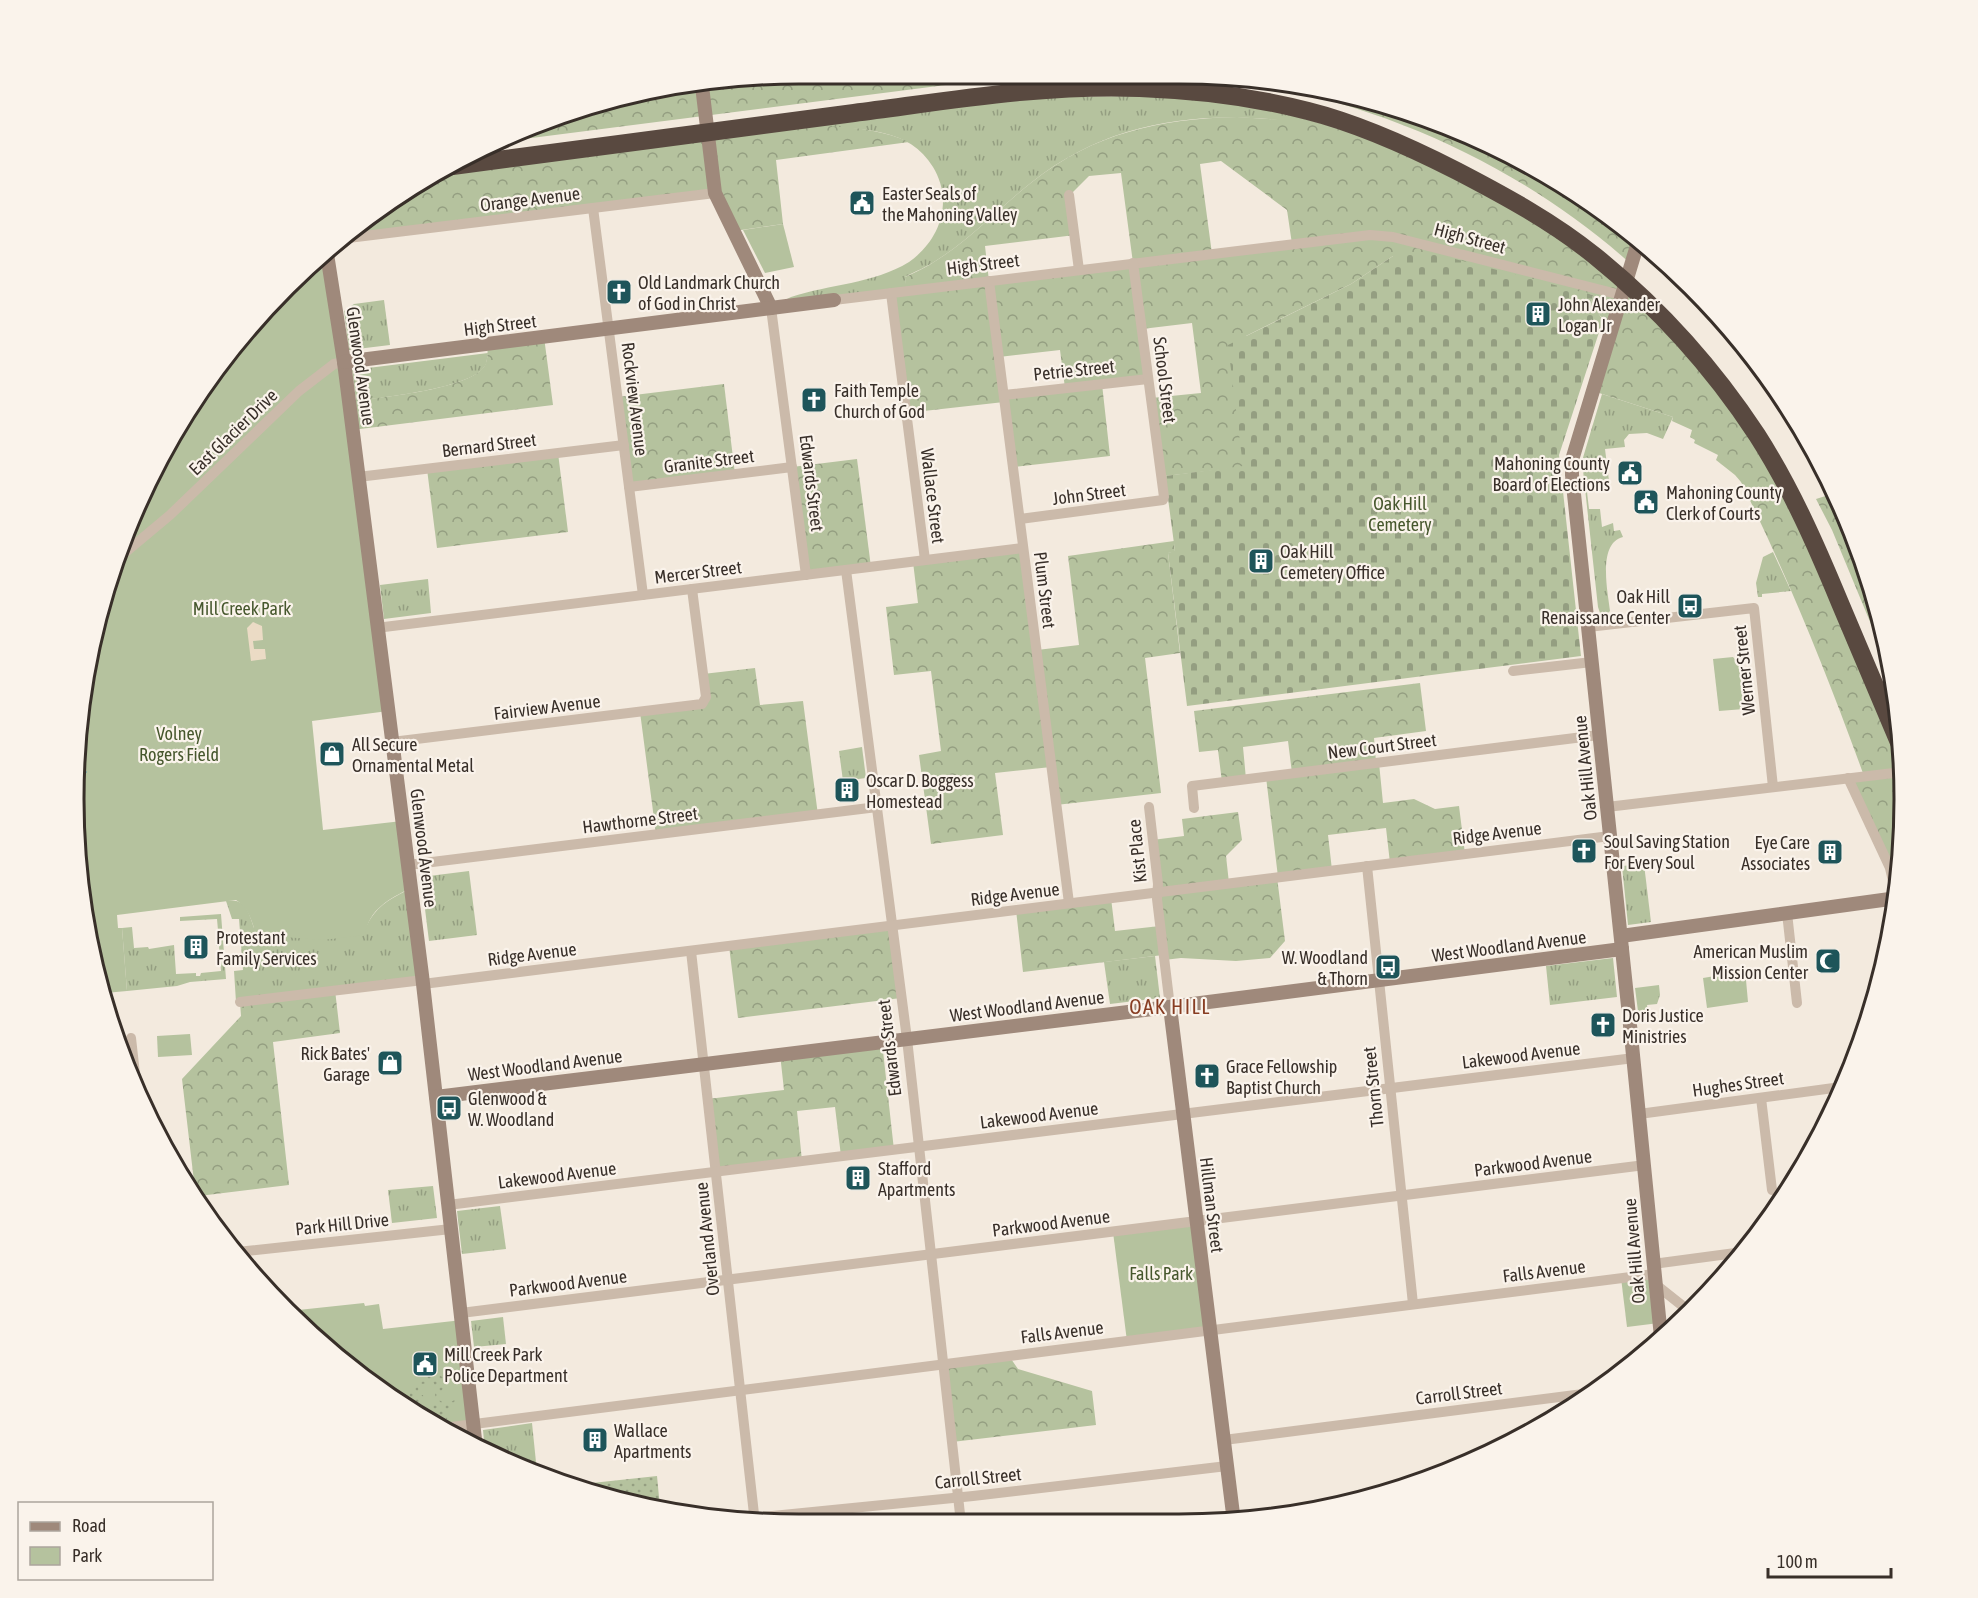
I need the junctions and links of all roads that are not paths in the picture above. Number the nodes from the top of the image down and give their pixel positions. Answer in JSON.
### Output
{"nodes":[{"id":1,"x":703,"y":91,"type":"edge"},
{"id":2,"x":473,"y":163,"type":"edge"},
{"id":3,"x":715,"y":193,"type":"junction"},
{"id":4,"x":1070,"y":195,"type":"dead end"},
{"id":5,"x":593,"y":208,"type":"junction"},
{"id":6,"x":358,"y":237,"type":"edge"},
{"id":7,"x":1636,"y":249,"type":"edge"},
{"id":8,"x":328,"y":261,"type":"edge"},
{"id":9,"x":1133,"y":263,"type":"junction"},
{"id":10,"x":1079,"y":270,"type":"junction"},
{"id":11,"x":989,"y":281,"type":"junction"},
{"id":12,"x":891,"y":293,"type":"junction"},
{"id":13,"x":1621,"y":295,"type":"junction"},
{"id":14,"x":834,"y":300,"type":"joint"},
{"id":15,"x":771,"y":308,"type":"junction"},
{"id":16,"x":609,"y":328,"type":"junction"},
{"id":17,"x":344,"y":362,"type":"junction"},
{"id":18,"x":1148,"y":379,"type":"junction"},
{"id":19,"x":1004,"y":395,"type":"junction"},
{"id":20,"x":624,"y":445,"type":"junction"},
{"id":21,"x":792,"y":467,"type":"junction"},
{"id":22,"x":358,"y":477,"type":"junction"},
{"id":23,"x":630,"y":487,"type":"junction"},
{"id":24,"x":1162,"y":500,"type":"joint"},
{"id":25,"x":1020,"y":519,"type":"junction"},
{"id":26,"x":1023,"y":548,"type":"junction"},
{"id":27,"x":129,"y":549,"type":"edge"},
{"id":28,"x":925,"y":560,"type":"junction"},
{"id":29,"x":846,"y":570,"type":"junction"},
{"id":30,"x":806,"y":575,"type":"junction"},
{"id":31,"x":692,"y":589,"type":"junction"},
{"id":32,"x":643,"y":595,"type":"junction"},
{"id":33,"x":1588,"y":627,"type":"junction"},
{"id":34,"x":376,"y":628,"type":"junction"},
{"id":35,"x":1592,"y":662,"type":"junction"},
{"id":36,"x":1513,"y":671,"type":"dead end"},
{"id":37,"x":1889,"y":719,"type":"edge"},
{"id":38,"x":1599,"y":735,"type":"junction"},
{"id":39,"x":392,"y":742,"type":"junction"},
{"id":40,"x":1893,"y":773,"type":"edge"},
{"id":41,"x":1848,"y":778,"type":"junction"},
{"id":42,"x":1773,"y":787,"type":"junction"},
{"id":43,"x":877,"y":807,"type":"junction"},
{"id":44,"x":1149,"y":807,"type":"dead end"},
{"id":45,"x":1607,"y":807,"type":"junction"},
{"id":46,"x":1194,"y":808,"type":"dead end"},
{"id":47,"x":1610,"y":836,"type":"junction"},
{"id":48,"x":408,"y":865,"type":"junction"},
{"id":49,"x":1367,"y":866,"type":"junction"},
{"id":50,"x":1890,"y":868,"type":"edge"},
{"id":51,"x":1158,"y":892,"type":"junction"},
{"id":52,"x":1887,"y":899,"type":"edge"},
{"id":53,"x":1069,"y":903,"type":"junction"},
{"id":54,"x":1788,"y":913,"type":"junction"},
{"id":55,"x":892,"y":926,"type":"junction"},
{"id":56,"x":1621,"y":942,"type":"junction"},
{"id":57,"x":691,"y":951,"type":"junction"},
{"id":58,"x":1379,"y":980,"type":"junction"},
{"id":59,"x":423,"y":982,"type":"junction"},
{"id":60,"x":240,"y":1002,"type":"dead end"},
{"id":61,"x":1797,"y":1003,"type":"dead end"},
{"id":62,"x":1170,"y":1007,"type":"junction"},
{"id":63,"x":131,"y":1038,"type":"dead end"},
{"id":64,"x":907,"y":1039,"type":"junction"},
{"id":65,"x":1634,"y":1058,"type":"junction"},
{"id":66,"x":134,"y":1061,"type":"edge"},
{"id":67,"x":704,"y":1064,"type":"junction"},
{"id":68,"x":1390,"y":1088,"type":"junction"},
{"id":69,"x":1833,"y":1088,"type":"edge"},
{"id":70,"x":436,"y":1097,"type":"junction"},
{"id":71,"x":1761,"y":1098,"type":"junction"},
{"id":72,"x":1183,"y":1114,"type":"junction"},
{"id":73,"x":1639,"y":1114,"type":"junction"},
{"id":74,"x":919,"y":1147,"type":"junction"},
{"id":75,"x":1645,"y":1166,"type":"junction"},
{"id":76,"x":716,"y":1172,"type":"junction"},
{"id":77,"x":1772,"y":1190,"type":"dead end"},
{"id":78,"x":1401,"y":1196,"type":"junction"},
{"id":79,"x":448,"y":1205,"type":"junction"},
{"id":80,"x":1196,"y":1221,"type":"junction"},
{"id":81,"x":451,"y":1229,"type":"junction"},
{"id":82,"x":246,"y":1251,"type":"edge"},
{"id":83,"x":931,"y":1254,"type":"junction"},
{"id":84,"x":1729,"y":1256,"type":"edge"},
{"id":85,"x":1654,"y":1274,"type":"junction"},
{"id":86,"x":728,"y":1280,"type":"junction"},
{"id":87,"x":1413,"y":1304,"type":"junction"},
{"id":88,"x":1684,"y":1306,"type":"edge"},
{"id":89,"x":461,"y":1313,"type":"junction"},
{"id":90,"x":1659,"y":1329,"type":"edge"},
{"id":91,"x":1210,"y":1330,"type":"junction"},
{"id":92,"x":944,"y":1364,"type":"junction"},
{"id":93,"x":740,"y":1390,"type":"junction"},
{"id":94,"x":1574,"y":1395,"type":"edge"},
{"id":95,"x":473,"y":1424,"type":"junction"},
{"id":96,"x":457,"y":1426,"type":"edge"},
{"id":97,"x":474,"y":1436,"type":"edge"},
{"id":98,"x":1224,"y":1440,"type":"junction"},
{"id":99,"x":1227,"y":1466,"type":"junction"},
{"id":100,"x":958,"y":1497,"type":"junction"},
{"id":101,"x":1233,"y":1511,"type":"edge"},
{"id":102,"x":753,"y":1512,"type":"edge"},
{"id":103,"x":807,"y":1514,"type":"edge"},
{"id":104,"x":960,"y":1514,"type":"edge"}],
"edges":[{"from":1,"to":3,"type":"street","name":"Edwards Street"},
{"from":2,"to":37,"type":"highway"},
{"from":3,"to":5,"type":"street","name":"Orange Avenue"},
{"from":3,"to":15,"type":"street","name":"Edwards Street"},
{"from":4,"to":10,"type":"street"},
{"from":5,"to":6,"type":"street","name":"Orange Avenue"},
{"from":5,"to":16,"type":"street","name":"Rockview Avenue"},
{"from":7,"to":13,"type":"street","name":"Oak Hill Avenue"},
{"from":8,"to":17,"type":"street","name":"Glenwood Avenue"},
{"from":9,"to":10,"type":"street","name":"High Street"},
{"from":9,"to":13,"type":"street","name":"High Street"},
{"from":9,"to":18,"type":"street","name":"School Street"},
{"from":10,"to":11,"type":"street","name":"High Street"},
{"from":11,"to":12,"type":"street","name":"High Street"},
{"from":11,"to":19,"type":"street","name":"Plum Street"},
{"from":12,"to":14,"type":"street","name":"High Street"},
{"from":12,"to":28,"type":"street","name":"Wallace Street"},
{"from":13,"to":33,"type":"street","name":"Oak Hill Avenue"},
{"from":14,"to":15,"type":"street","name":"High Street"},
{"from":15,"to":16,"type":"street","name":"High Street"},
{"from":15,"to":21,"type":"street","name":"Edwards Street"},
{"from":16,"to":17,"type":"street","name":"High Street"},
{"from":16,"to":20,"type":"street","name":"Rockview Avenue"},
{"from":17,"to":22,"type":"street","name":"Glenwood Avenue"},
{"from":17,"to":27,"type":"street","name":"East Glacier Drive"},
{"from":18,"to":19,"type":"street","name":"Petrie Street"},
{"from":18,"to":24,"type":"street","name":"School Street"},
{"from":19,"to":25,"type":"street","name":"Plum Street"},
{"from":20,"to":22,"type":"street","name":"Bernard Street"},
{"from":20,"to":23,"type":"street","name":"Rockview Avenue"},
{"from":21,"to":23,"type":"street","name":"Granite Street"},
{"from":21,"to":30,"type":"street","name":"Edwards Street"},
{"from":22,"to":34,"type":"street","name":"Glenwood Avenue"},
{"from":23,"to":32,"type":"street","name":"Rockview Avenue"},
{"from":24,"to":25,"type":"street","name":"John Street"},
{"from":25,"to":26,"type":"street","name":"Plum Street"},
{"from":26,"to":28,"type":"street","name":"Mercer Street"},
{"from":26,"to":53,"type":"street","name":"Plum Street"},
{"from":28,"to":29,"type":"street","name":"Mercer Street"},
{"from":29,"to":30,"type":"street","name":"Mercer Street"},
{"from":29,"to":43,"type":"street","name":"Edwards Street"},
{"from":30,"to":31,"type":"street","name":"Mercer Street"},
{"from":31,"to":32,"type":"street","name":"Mercer Street"},
{"from":31,"to":39,"type":"street","name":"Fairview Avenue"},
{"from":32,"to":34,"type":"street","name":"Mercer Street"},
{"from":33,"to":35,"type":"street","name":"Oak Hill Avenue"},
{"from":33,"to":42,"type":"street","name":"Werner Street"},
{"from":34,"to":39,"type":"street","name":"Glenwood Avenue"},
{"from":35,"to":36,"type":"street"},
{"from":35,"to":38,"type":"street","name":"Oak Hill Avenue"},
{"from":38,"to":45,"type":"street","name":"Oak Hill Avenue"},
{"from":38,"to":46,"type":"street","name":"New Court Street"},
{"from":39,"to":48,"type":"street","name":"Glenwood Avenue"},
{"from":40,"to":41,"type":"street"},
{"from":41,"to":42,"type":"street"},
{"from":41,"to":50,"type":"street"},
{"from":42,"to":45,"type":"street"},
{"from":43,"to":48,"type":"street","name":"Hawthorne Street"},
{"from":43,"to":55,"type":"street","name":"Edwards Street"},
{"from":44,"to":51,"type":"street","name":"Kist Place"},
{"from":45,"to":47,"type":"street","name":"Oak Hill Avenue"},
{"from":47,"to":49,"type":"street","name":"Ridge Avenue"},
{"from":47,"to":56,"type":"street","name":"Oak Hill Avenue"},
{"from":48,"to":59,"type":"street","name":"Glenwood Avenue"},
{"from":49,"to":51,"type":"street","name":"Ridge Avenue"},
{"from":49,"to":58,"type":"street","name":"Thorn Street"},
{"from":51,"to":53,"type":"street","name":"Ridge Avenue"},
{"from":51,"to":62,"type":"street","name":"Hillman Street"},
{"from":52,"to":54,"type":"street","name":"West Woodland Avenue"},
{"from":53,"to":55,"type":"street","name":"Ridge Avenue"},
{"from":54,"to":56,"type":"street","name":"West Woodland Avenue"},
{"from":54,"to":61,"type":"street"},
{"from":55,"to":57,"type":"street","name":"Ridge Avenue"},
{"from":55,"to":64,"type":"street","name":"Edwards Street"},
{"from":56,"to":58,"type":"street","name":"West Woodland Avenue"},
{"from":56,"to":65,"type":"street","name":"Oak Hill Avenue"},
{"from":57,"to":59,"type":"street","name":"Ridge Avenue"},
{"from":57,"to":67,"type":"street","name":"Overland Avenue"},
{"from":58,"to":62,"type":"street","name":"West Woodland Avenue"},
{"from":58,"to":68,"type":"street","name":"Thorn Street"},
{"from":59,"to":60,"type":"street"},
{"from":59,"to":70,"type":"street","name":"Glenwood Avenue"},
{"from":62,"to":64,"type":"street","name":"West Woodland Avenue"},
{"from":62,"to":72,"type":"street","name":"Hillman Street"},
{"from":63,"to":66,"type":"street"},
{"from":64,"to":67,"type":"street","name":"West Woodland Avenue"},
{"from":64,"to":74,"type":"street","name":"Edwards Street"},
{"from":65,"to":68,"type":"street","name":"Lakewood Avenue"},
{"from":65,"to":73,"type":"street","name":"Oak Hill Avenue"},
{"from":67,"to":70,"type":"street","name":"West Woodland Avenue"},
{"from":67,"to":76,"type":"street","name":"Overland Avenue"},
{"from":68,"to":72,"type":"street","name":"Lakewood Avenue"},
{"from":68,"to":78,"type":"street","name":"Thorn Street"},
{"from":69,"to":71,"type":"street","name":"Hughes Street"},
{"from":70,"to":79,"type":"street","name":"Glenwood Avenue"},
{"from":71,"to":73,"type":"street","name":"Hughes Street"},
{"from":71,"to":77,"type":"street"},
{"from":72,"to":74,"type":"street","name":"Lakewood Avenue"},
{"from":72,"to":80,"type":"street","name":"Hillman Street"},
{"from":73,"to":75,"type":"street","name":"Oak Hill Avenue"},
{"from":74,"to":76,"type":"street","name":"Lakewood Avenue"},
{"from":74,"to":83,"type":"street","name":"Edwards Street"},
{"from":75,"to":78,"type":"street","name":"Parkwood Avenue"},
{"from":75,"to":85,"type":"street","name":"Oak Hill Avenue"},
{"from":76,"to":79,"type":"street","name":"Lakewood Avenue"},
{"from":76,"to":86,"type":"street","name":"Overland Avenue"},
{"from":78,"to":80,"type":"street","name":"Parkwood Avenue"},
{"from":78,"to":87,"type":"street","name":"Thorn Street"},
{"from":79,"to":81,"type":"street","name":"Glenwood Avenue"},
{"from":80,"to":83,"type":"street","name":"Parkwood Avenue"},
{"from":80,"to":91,"type":"street","name":"Hillman Street"},
{"from":81,"to":82,"type":"street","name":"Park Hill Drive"},
{"from":81,"to":89,"type":"street","name":"Glenwood Avenue"},
{"from":83,"to":86,"type":"street","name":"Parkwood Avenue"},
{"from":83,"to":92,"type":"street","name":"Edwards Street"},
{"from":84,"to":85,"type":"street","name":"Falls Avenue"},
{"from":85,"to":87,"type":"street","name":"Falls Avenue"},
{"from":85,"to":88,"type":"street"},
{"from":85,"to":90,"type":"street","name":"Oak Hill Avenue"},
{"from":86,"to":89,"type":"street","name":"Parkwood Avenue"},
{"from":86,"to":93,"type":"street","name":"Overland Avenue"},
{"from":87,"to":91,"type":"street","name":"Falls Avenue"},
{"from":89,"to":95,"type":"street","name":"Glenwood Avenue"},
{"from":91,"to":92,"type":"street","name":"Falls Avenue"},
{"from":91,"to":98,"type":"street","name":"Hillman Street"},
{"from":92,"to":93,"type":"street","name":"Falls Avenue"},
{"from":92,"to":100,"type":"street","name":"Edwards Street"},
{"from":93,"to":95,"type":"street","name":"Falls Avenue"},
{"from":93,"to":102,"type":"street","name":"Overland Avenue"},
{"from":94,"to":98,"type":"street","name":"Carroll Street"},
{"from":95,"to":96,"type":"street","name":"Falls Avenue"},
{"from":95,"to":97,"type":"street","name":"Glenwood Avenue"},
{"from":98,"to":99,"type":"street","name":"Hillman Street"},
{"from":99,"to":100,"type":"street","name":"Carroll Street"},
{"from":99,"to":101,"type":"street","name":"Hillman Street"},
{"from":100,"to":103,"type":"street","name":"Carroll Street"},
{"from":100,"to":104,"type":"street","name":"Edwards Street"}]}
